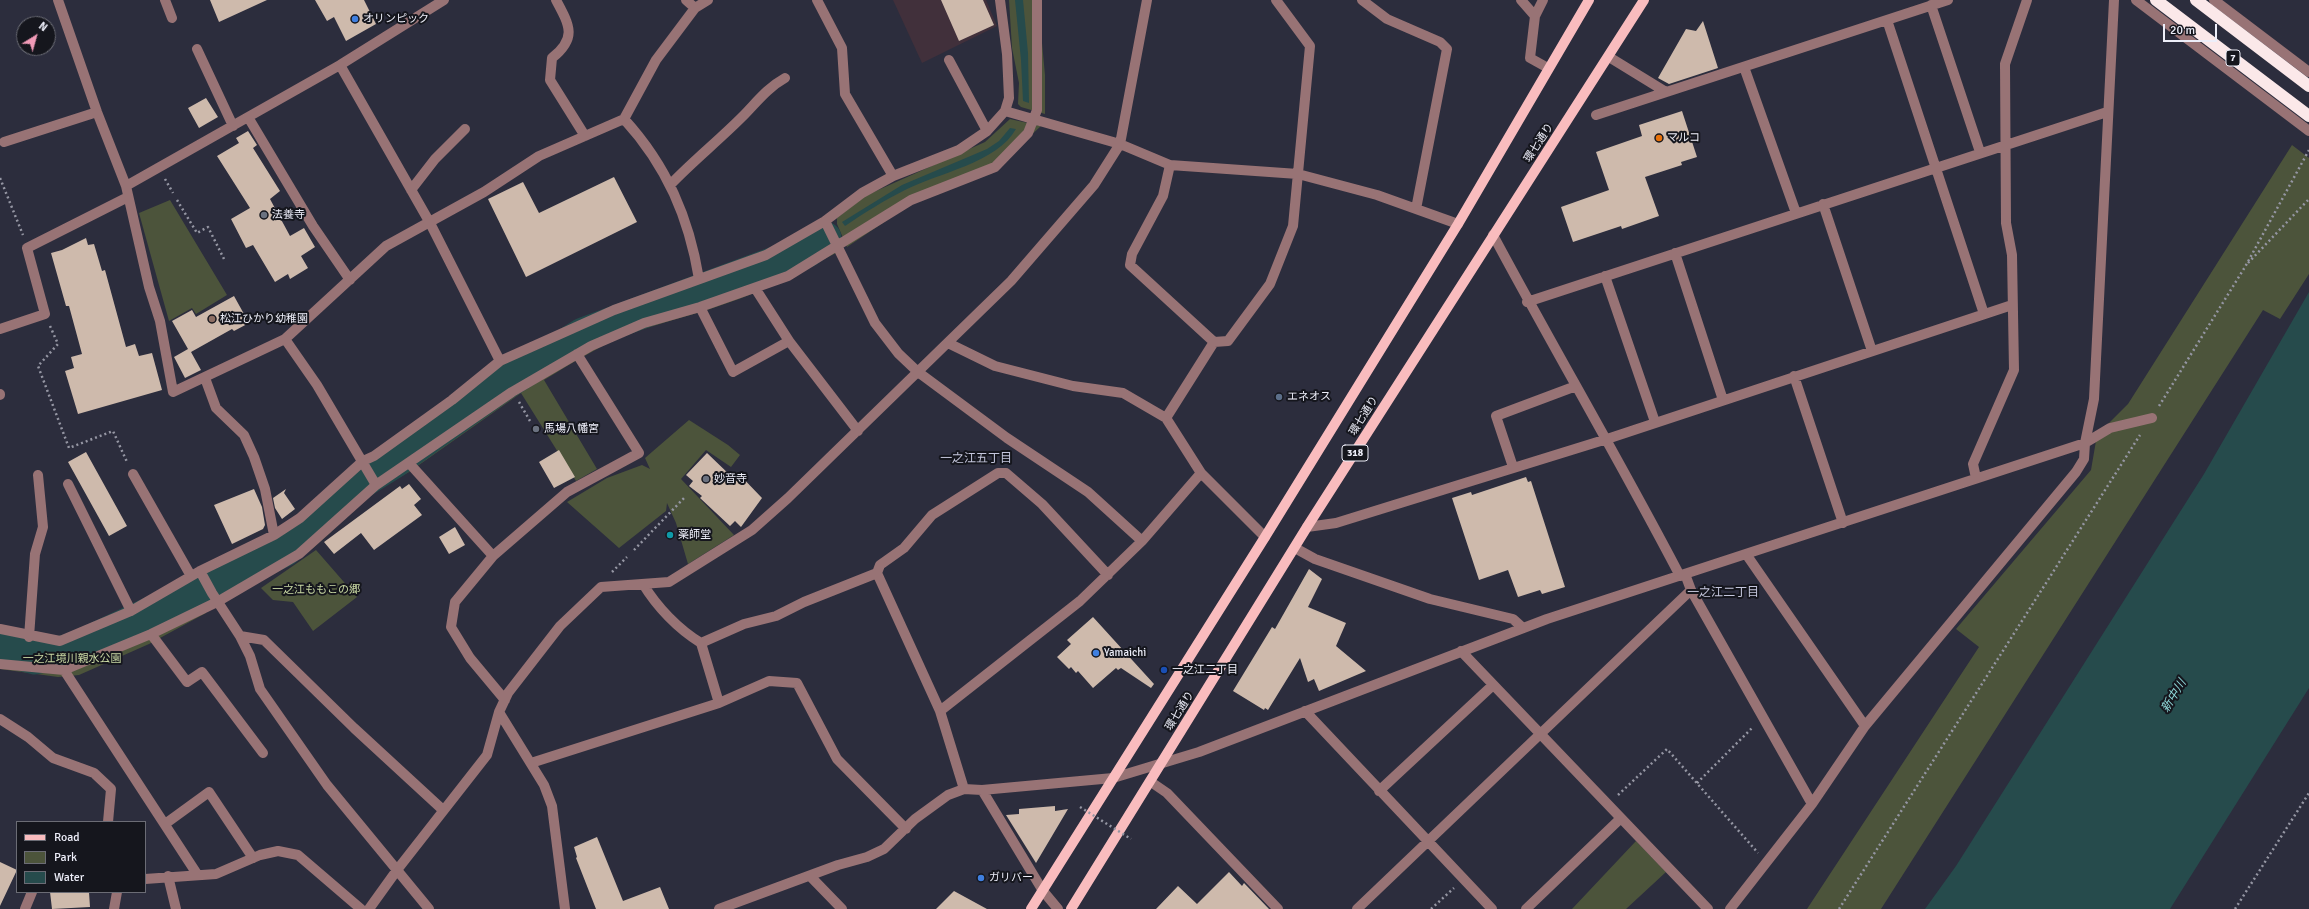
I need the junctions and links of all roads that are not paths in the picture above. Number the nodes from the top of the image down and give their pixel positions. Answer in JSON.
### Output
{"nodes":[{"id":1,"x":58,"y":0,"type":"edge"},
{"id":2,"x":165,"y":0,"type":"edge"},
{"id":3,"x":444,"y":0,"type":"edge"},
{"id":4,"x":557,"y":0,"type":"edge"},
{"id":5,"x":686,"y":0,"type":"edge"},
{"id":6,"x":708,"y":0,"type":"edge"},
{"id":7,"x":817,"y":0,"type":"edge"},
{"id":8,"x":1000,"y":0,"type":"edge"},
{"id":9,"x":1036,"y":0,"type":"edge"},
{"id":10,"x":1147,"y":0,"type":"edge"},
{"id":11,"x":1276,"y":0,"type":"edge"},
{"id":12,"x":1362,"y":0,"type":"edge"},
{"id":13,"x":1521,"y":0,"type":"edge"},
{"id":14,"x":1543,"y":0,"type":"edge"},
{"id":15,"x":1589,"y":0,"type":"edge"},
{"id":16,"x":1644,"y":0,"type":"edge"},
{"id":17,"x":1948,"y":0,"type":"edge"},
{"id":18,"x":2027,"y":0,"type":"edge"},
{"id":19,"x":2114,"y":0,"type":"edge"},
{"id":20,"x":2136,"y":0,"type":"edge"},
{"id":21,"x":2156,"y":0,"type":"edge"},
{"id":22,"x":2196,"y":0,"type":"edge"},
{"id":23,"x":2214,"y":0,"type":"edge"},
{"id":24,"x":1931,"y":5,"type":"junction"},
{"id":25,"x":695,"y":8,"type":"junction"},
{"id":26,"x":1535,"y":16,"type":"junction"},
{"id":27,"x":172,"y":18,"type":"dead end"},
{"id":28,"x":1887,"y":20,"type":"junction"},
{"id":29,"x":197,"y":49,"type":"dead end"},
{"id":30,"x":1609,"y":57,"type":"junction"},
{"id":31,"x":949,"y":60,"type":"dead end"},
{"id":32,"x":340,"y":65,"type":"junction"},
{"id":33,"x":1744,"y":67,"type":"junction"},
{"id":34,"x":1548,"y":68,"type":"junction"},
{"id":35,"x":2309,"y":72,"type":"edge"},
{"id":36,"x":784,"y":78,"type":"dead end"},
{"id":37,"x":2309,"y":86,"type":"edge"},
{"id":38,"x":1666,"y":92,"type":"junction"},
{"id":39,"x":1005,"y":110,"type":"junction"},
{"id":40,"x":97,"y":112,"type":"junction"},
{"id":41,"x":2107,"y":112,"type":"junction"},
{"id":42,"x":1033,"y":115,"type":"junction"},
{"id":43,"x":1596,"y":115,"type":"dead end"},
{"id":44,"x":2309,"y":116,"type":"edge"},
{"id":45,"x":248,"y":117,"type":"junction"},
{"id":46,"x":624,"y":119,"type":"junction"},
{"id":47,"x":233,"y":126,"type":"junction"},
{"id":48,"x":464,"y":129,"type":"dead end"},
{"id":49,"x":987,"y":131,"type":"junction"},
{"id":50,"x":2309,"y":131,"type":"edge"},
{"id":51,"x":585,"y":136,"type":"junction"},
{"id":52,"x":4,"y":142,"type":"dead end"},
{"id":53,"x":1120,"y":144,"type":"junction"},
{"id":54,"x":2006,"y":144,"type":"junction"},
{"id":55,"x":1980,"y":152,"type":"junction"},
{"id":56,"x":1170,"y":165,"type":"junction"},
{"id":57,"x":1934,"y":167,"type":"junction"},
{"id":58,"x":1298,"y":174,"type":"junction"},
{"id":59,"x":893,"y":176,"type":"junction"},
{"id":60,"x":670,"y":185,"type":"junction"},
{"id":61,"x":126,"y":186,"type":"junction"},
{"id":62,"x":411,"y":190,"type":"junction"},
{"id":63,"x":128,"y":197,"type":"junction"},
{"id":64,"x":1823,"y":204,"type":"junction"},
{"id":65,"x":1416,"y":209,"type":"junction"},
{"id":66,"x":1796,"y":213,"type":"junction"},
{"id":67,"x":825,"y":221,"type":"junction"},
{"id":68,"x":430,"y":223,"type":"junction"},
{"id":69,"x":1458,"y":224,"type":"junction"},
{"id":70,"x":1493,"y":235,"type":"junction"},
{"id":71,"x":837,"y":247,"type":"junction"},
{"id":72,"x":1675,"y":253,"type":"junction"},
{"id":73,"x":1605,"y":276,"type":"junction"},
{"id":74,"x":699,"y":279,"type":"junction"},
{"id":75,"x":350,"y":280,"type":"junction"},
{"id":76,"x":755,"y":288,"type":"junction"},
{"id":77,"x":1527,"y":302,"type":"junction"},
{"id":78,"x":2012,"y":305,"type":"junction"},
{"id":79,"x":700,"y":308,"type":"junction"},
{"id":80,"x":1984,"y":314,"type":"junction"},
{"id":81,"x":0,"y":329,"type":"edge"},
{"id":82,"x":285,"y":339,"type":"junction"},
{"id":83,"x":789,"y":341,"type":"junction"},
{"id":84,"x":1214,"y":342,"type":"junction"},
{"id":85,"x":948,"y":343,"type":"junction"},
{"id":86,"x":1872,"y":350,"type":"junction"},
{"id":87,"x":577,"y":354,"type":"junction"},
{"id":88,"x":500,"y":361,"type":"junction"},
{"id":89,"x":918,"y":372,"type":"junction"},
{"id":90,"x":1794,"y":376,"type":"junction"},
{"id":91,"x":205,"y":378,"type":"junction"},
{"id":92,"x":1576,"y":386,"type":"junction"},
{"id":93,"x":1723,"y":400,"type":"junction"},
{"id":94,"x":1166,"y":418,"type":"junction"},
{"id":95,"x":2152,"y":418,"type":"road end"},
{"id":96,"x":1655,"y":422,"type":"junction"},
{"id":97,"x":858,"y":431,"type":"junction"},
{"id":98,"x":1607,"y":439,"type":"junction"},
{"id":99,"x":2085,"y":443,"type":"junction"},
{"id":100,"x":363,"y":461,"type":"junction"},
{"id":101,"x":409,"y":463,"type":"junction"},
{"id":102,"x":1513,"y":467,"type":"junction"},
{"id":103,"x":1202,"y":473,"type":"junction"},
{"id":104,"x":133,"y":474,"type":"road end"},
{"id":105,"x":38,"y":475,"type":"dead end"},
{"id":106,"x":1976,"y":478,"type":"junction"},
{"id":107,"x":376,"y":483,"type":"junction"},
{"id":108,"x":68,"y":484,"type":"dead end"},
{"id":109,"x":1842,"y":522,"type":"junction"},
{"id":110,"x":1308,"y":528,"type":"junction"},
{"id":111,"x":274,"y":535,"type":"junction"},
{"id":112,"x":1265,"y":537,"type":"junction"},
{"id":113,"x":1142,"y":541,"type":"junction"},
{"id":114,"x":1295,"y":548,"type":"junction"},
{"id":115,"x":1746,"y":554,"type":"junction"},
{"id":116,"x":493,"y":556,"type":"junction"},
{"id":117,"x":877,"y":573,"type":"junction"},
{"id":118,"x":198,"y":575,"type":"junction"},
{"id":119,"x":1108,"y":575,"type":"junction"},
{"id":120,"x":1683,"y":575,"type":"junction"},
{"id":121,"x":643,"y":584,"type":"junction"},
{"id":122,"x":1691,"y":590,"type":"junction"},
{"id":123,"x":214,"y":598,"type":"junction"},
{"id":124,"x":131,"y":611,"type":"junction"},
{"id":125,"x":1523,"y":628,"type":"junction"},
{"id":126,"x":0,"y":629,"type":"edge"},
{"id":127,"x":151,"y":634,"type":"junction"},
{"id":128,"x":240,"y":636,"type":"junction"},
{"id":129,"x":29,"y":637,"type":"junction"},
{"id":130,"x":701,"y":643,"type":"junction"},
{"id":131,"x":1461,"y":651,"type":"junction"},
{"id":132,"x":0,"y":664,"type":"edge"},
{"id":133,"x":64,"y":670,"type":"junction"},
{"id":134,"x":1493,"y":685,"type":"junction"},
{"id":135,"x":505,"y":700,"type":"junction"},
{"id":136,"x":719,"y":703,"type":"junction"},
{"id":137,"x":940,"y":711,"type":"junction"},
{"id":138,"x":1305,"y":711,"type":"junction"},
{"id":139,"x":499,"y":712,"type":"junction"},
{"id":140,"x":0,"y":719,"type":"edge"},
{"id":141,"x":1865,"y":726,"type":"junction"},
{"id":142,"x":1540,"y":734,"type":"junction"},
{"id":143,"x":263,"y":753,"type":"dead end"},
{"id":144,"x":530,"y":763,"type":"junction"},
{"id":145,"x":1161,"y":764,"type":"junction"},
{"id":146,"x":1113,"y":778,"type":"junction"},
{"id":147,"x":1151,"y":782,"type":"junction"},
{"id":148,"x":964,"y":788,"type":"junction"},
{"id":149,"x":982,"y":790,"type":"junction"},
{"id":150,"x":1380,"y":791,"type":"junction"},
{"id":151,"x":1812,"y":804,"type":"junction"},
{"id":152,"x":443,"y":810,"type":"junction"},
{"id":153,"x":1620,"y":819,"type":"junction"},
{"id":154,"x":108,"y":821,"type":"edge"},
{"id":155,"x":164,"y":824,"type":"junction"},
{"id":156,"x":906,"y":829,"type":"junction"},
{"id":157,"x":1427,"y":841,"type":"junction"},
{"id":158,"x":253,"y":858,"type":"junction"},
{"id":159,"x":397,"y":870,"type":"junction"},
{"id":160,"x":197,"y":874,"type":"junction"},
{"id":161,"x":168,"y":876,"type":"junction"},
{"id":162,"x":810,"y":876,"type":"junction"},
{"id":163,"x":146,"y":878,"type":"edge"},
{"id":164,"x":1043,"y":891,"type":"junction"},
{"id":165,"x":32,"y":893,"type":"edge"},
{"id":166,"x":117,"y":893,"type":"edge"},
{"id":167,"x":25,"y":909,"type":"edge"},
{"id":168,"x":114,"y":909,"type":"edge"},
{"id":169,"x":176,"y":909,"type":"edge"},
{"id":170,"x":361,"y":909,"type":"edge"},
{"id":171,"x":369,"y":909,"type":"edge"},
{"id":172,"x":429,"y":909,"type":"edge"},
{"id":173,"x":564,"y":909,"type":"edge"},
{"id":174,"x":719,"y":909,"type":"edge"},
{"id":175,"x":842,"y":909,"type":"edge"},
{"id":176,"x":1031,"y":909,"type":"edge"},
{"id":177,"x":1058,"y":909,"type":"edge"},
{"id":178,"x":1071,"y":909,"type":"edge"},
{"id":179,"x":1278,"y":909,"type":"edge"},
{"id":180,"x":1357,"y":909,"type":"edge"},
{"id":181,"x":1492,"y":909,"type":"edge"},
{"id":182,"x":1526,"y":909,"type":"edge"},
{"id":183,"x":1708,"y":909,"type":"edge"},
{"id":184,"x":1730,"y":909,"type":"edge"}],
"edges":[{"from":1,"to":40,"type":"street"},
{"from":2,"to":27,"type":"street"},
{"from":3,"to":32,"type":"street"},
{"from":4,"to":51,"type":"street"},
{"from":5,"to":25,"type":"street"},
{"from":6,"to":25,"type":"street"},
{"from":7,"to":59,"type":"street"},
{"from":8,"to":39,"type":"street"},
{"from":9,"to":42,"type":"street"},
{"from":10,"to":53,"type":"street"},
{"from":11,"to":58,"type":"street"},
{"from":12,"to":65,"type":"street"},
{"from":13,"to":26,"type":"street"},
{"from":14,"to":26,"type":"street"},
{"from":15,"to":34,"type":"main road","name":"環七通り"},
{"from":16,"to":30,"type":"main road","name":"環七通り","number":"318"},
{"from":17,"to":24,"type":"street"},
{"from":18,"to":54,"type":"street"},
{"from":19,"to":41,"type":"street"},
{"from":20,"to":50,"type":"street"},
{"from":21,"to":44,"type":"highway","number":"7"},
{"from":22,"to":37,"type":"highway","number":"7"},
{"from":23,"to":35,"type":"street"},
{"from":24,"to":28,"type":"street"},
{"from":24,"to":55,"type":"street"},
{"from":25,"to":46,"type":"street"},
{"from":26,"to":34,"type":"street"},
{"from":28,"to":33,"type":"street"},
{"from":28,"to":57,"type":"street"},
{"from":29,"to":47,"type":"street"},
{"from":30,"to":38,"type":"street"},
{"from":30,"to":70,"type":"main road","name":"環七通り","number":"318"},
{"from":31,"to":49,"type":"street"},
{"from":32,"to":45,"type":"street"},
{"from":32,"to":62,"type":"street"},
{"from":33,"to":38,"type":"street"},
{"from":33,"to":66,"type":"street"},
{"from":34,"to":69,"type":"main road","name":"環七通り"},
{"from":36,"to":60,"type":"street"},
{"from":38,"to":43,"type":"street"},
{"from":39,"to":42,"type":"street"},
{"from":39,"to":49,"type":"street"},
{"from":40,"to":52,"type":"street"},
{"from":40,"to":61,"type":"street"},
{"from":41,"to":54,"type":"street"},
{"from":41,"to":99,"type":"street"},
{"from":42,"to":53,"type":"street"},
{"from":42,"to":71,"type":"street"},
{"from":45,"to":47,"type":"street"},
{"from":45,"to":75,"type":"street"},
{"from":46,"to":51,"type":"street"},
{"from":46,"to":60,"type":"street"},
{"from":47,"to":61,"type":"street"},
{"from":48,"to":62,"type":"street"},
{"from":49,"to":59,"type":"street"},
{"from":51,"to":68,"type":"street"},
{"from":53,"to":56,"type":"street"},
{"from":53,"to":85,"type":"street"},
{"from":54,"to":55,"type":"street"},
{"from":54,"to":78,"type":"street"},
{"from":55,"to":57,"type":"street"},
{"from":56,"to":58,"type":"street"},
{"from":56,"to":84,"type":"street"},
{"from":57,"to":64,"type":"street"},
{"from":57,"to":80,"type":"street"},
{"from":58,"to":65,"type":"street"},
{"from":58,"to":84,"type":"street"},
{"from":59,"to":67,"type":"street"},
{"from":60,"to":74,"type":"street"},
{"from":61,"to":63,"type":"street"},
{"from":62,"to":68,"type":"street"},
{"from":63,"to":81,"type":"street"},
{"from":63,"to":91,"type":"street"},
{"from":64,"to":66,"type":"street"},
{"from":64,"to":86,"type":"street"},
{"from":65,"to":69,"type":"street"},
{"from":66,"to":72,"type":"street"},
{"from":67,"to":71,"type":"street"},
{"from":67,"to":74,"type":"street"},
{"from":68,"to":75,"type":"street"},
{"from":68,"to":88,"type":"street"},
{"from":69,"to":112,"type":"main road","name":"環七通り"},
{"from":70,"to":77,"type":"street"},
{"from":70,"to":110,"type":"main road","name":"環七通り","number":"318"},
{"from":71,"to":76,"type":"street"},
{"from":71,"to":89,"type":"street"},
{"from":72,"to":73,"type":"street"},
{"from":72,"to":93,"type":"street"},
{"from":73,"to":77,"type":"street"},
{"from":73,"to":96,"type":"street"},
{"from":74,"to":88,"type":"street"},
{"from":75,"to":82,"type":"street"},
{"from":76,"to":79,"type":"street"},
{"from":76,"to":83,"type":"street"},
{"from":77,"to":92,"type":"street"},
{"from":78,"to":80,"type":"street"},
{"from":78,"to":106,"type":"street"},
{"from":79,"to":83,"type":"street"},
{"from":79,"to":87,"type":"street"},
{"from":80,"to":86,"type":"street"},
{"from":82,"to":91,"type":"street"},
{"from":82,"to":100,"type":"street"},
{"from":83,"to":97,"type":"street"},
{"from":84,"to":94,"type":"street"},
{"from":85,"to":89,"type":"street"},
{"from":85,"to":94,"type":"street"},
{"from":86,"to":90,"type":"street"},
{"from":87,"to":101,"type":"street"},
{"from":87,"to":116,"type":"street"},
{"from":88,"to":100,"type":"street"},
{"from":89,"to":97,"type":"street"},
{"from":89,"to":113,"type":"street"},
{"from":90,"to":93,"type":"street"},
{"from":90,"to":109,"type":"street"},
{"from":91,"to":111,"type":"street"},
{"from":92,"to":98,"type":"street"},
{"from":92,"to":102,"type":"street"},
{"from":93,"to":96,"type":"street"},
{"from":94,"to":103,"type":"street"},
{"from":95,"to":99,"type":"street"},
{"from":96,"to":98,"type":"street"},
{"from":97,"to":121,"type":"street"},
{"from":98,"to":102,"type":"street"},
{"from":98,"to":120,"type":"street"},
{"from":99,"to":106,"type":"street"},
{"from":99,"to":141,"type":"street"},
{"from":100,"to":107,"type":"street"},
{"from":100,"to":111,"type":"street"},
{"from":101,"to":107,"type":"street"},
{"from":101,"to":116,"type":"street"},
{"from":102,"to":110,"type":"street"},
{"from":103,"to":112,"type":"street"},
{"from":103,"to":113,"type":"street"},
{"from":104,"to":118,"type":"street"},
{"from":105,"to":129,"type":"street"},
{"from":106,"to":109,"type":"street"},
{"from":107,"to":123,"type":"street"},
{"from":108,"to":124,"type":"street"},
{"from":109,"to":115,"type":"street"},
{"from":110,"to":114,"type":"main road","name":"環七通り","number":"318"},
{"from":111,"to":118,"type":"street"},
{"from":112,"to":146,"type":"main road","name":"環七通り"},
{"from":113,"to":119,"type":"street"},
{"from":114,"to":125,"type":"street"},
{"from":114,"to":145,"type":"main road","name":"環七通り","number":"318"},
{"from":115,"to":120,"type":"street"},
{"from":115,"to":141,"type":"street"},
{"from":116,"to":135,"type":"street"},
{"from":117,"to":119,"type":"street"},
{"from":117,"to":130,"type":"street"},
{"from":117,"to":137,"type":"street"},
{"from":118,"to":123,"type":"street"},
{"from":118,"to":124,"type":"street"},
{"from":119,"to":137,"type":"street"},
{"from":120,"to":122,"type":"street"},
{"from":120,"to":125,"type":"street"},
{"from":121,"to":130,"type":"street"},
{"from":121,"to":135,"type":"street"},
{"from":122,"to":142,"type":"street"},
{"from":122,"to":151,"type":"street"},
{"from":123,"to":127,"type":"street"},
{"from":123,"to":128,"type":"street"},
{"from":124,"to":129,"type":"street"},
{"from":125,"to":131,"type":"street"},
{"from":126,"to":129,"type":"street"},
{"from":127,"to":133,"type":"street"},
{"from":127,"to":143,"type":"street"},
{"from":128,"to":152,"type":"street"},
{"from":128,"to":159,"type":"street"},
{"from":130,"to":136,"type":"street"},
{"from":131,"to":134,"type":"street"},
{"from":131,"to":138,"type":"street"},
{"from":132,"to":133,"type":"street"},
{"from":133,"to":155,"type":"street"},
{"from":134,"to":142,"type":"street"},
{"from":134,"to":150,"type":"street"},
{"from":135,"to":139,"type":"street"},
{"from":136,"to":144,"type":"street"},
{"from":136,"to":156,"type":"street"},
{"from":137,"to":148,"type":"street"},
{"from":138,"to":145,"type":"street"},
{"from":138,"to":150,"type":"street"},
{"from":139,"to":144,"type":"street"},
{"from":139,"to":152,"type":"street"},
{"from":140,"to":154,"type":"street"},
{"from":141,"to":151,"type":"street"},
{"from":142,"to":153,"type":"street"},
{"from":142,"to":157,"type":"street"},
{"from":144,"to":173,"type":"street"},
{"from":145,"to":146,"type":"street"},
{"from":145,"to":147,"type":"main road","name":"環七通り","number":"318"},
{"from":146,"to":149,"type":"street"},
{"from":146,"to":164,"type":"main road","name":"環七通り"},
{"from":147,"to":178,"type":"main road","name":"環七通り","number":"318"},
{"from":147,"to":179,"type":"street"},
{"from":148,"to":149,"type":"street"},
{"from":148,"to":156,"type":"street"},
{"from":149,"to":164,"type":"street"},
{"from":150,"to":157,"type":"street"},
{"from":151,"to":184,"type":"street"},
{"from":152,"to":159,"type":"street"},
{"from":153,"to":182,"type":"street"},
{"from":153,"to":183,"type":"street"},
{"from":155,"to":158,"type":"street"},
{"from":155,"to":160,"type":"street"},
{"from":156,"to":162,"type":"street"},
{"from":157,"to":180,"type":"street"},
{"from":157,"to":181,"type":"street"},
{"from":158,"to":160,"type":"street"},
{"from":158,"to":170,"type":"street"},
{"from":159,"to":171,"type":"street"},
{"from":159,"to":172,"type":"street"},
{"from":160,"to":161,"type":"street"},
{"from":161,"to":163,"type":"street"},
{"from":161,"to":169,"type":"street"},
{"from":162,"to":174,"type":"street"},
{"from":162,"to":175,"type":"street"},
{"from":164,"to":176,"type":"main road","name":"環七通り"},
{"from":164,"to":177,"type":"street"},
{"from":165,"to":167,"type":"street"},
{"from":166,"to":168,"type":"street"}]}
